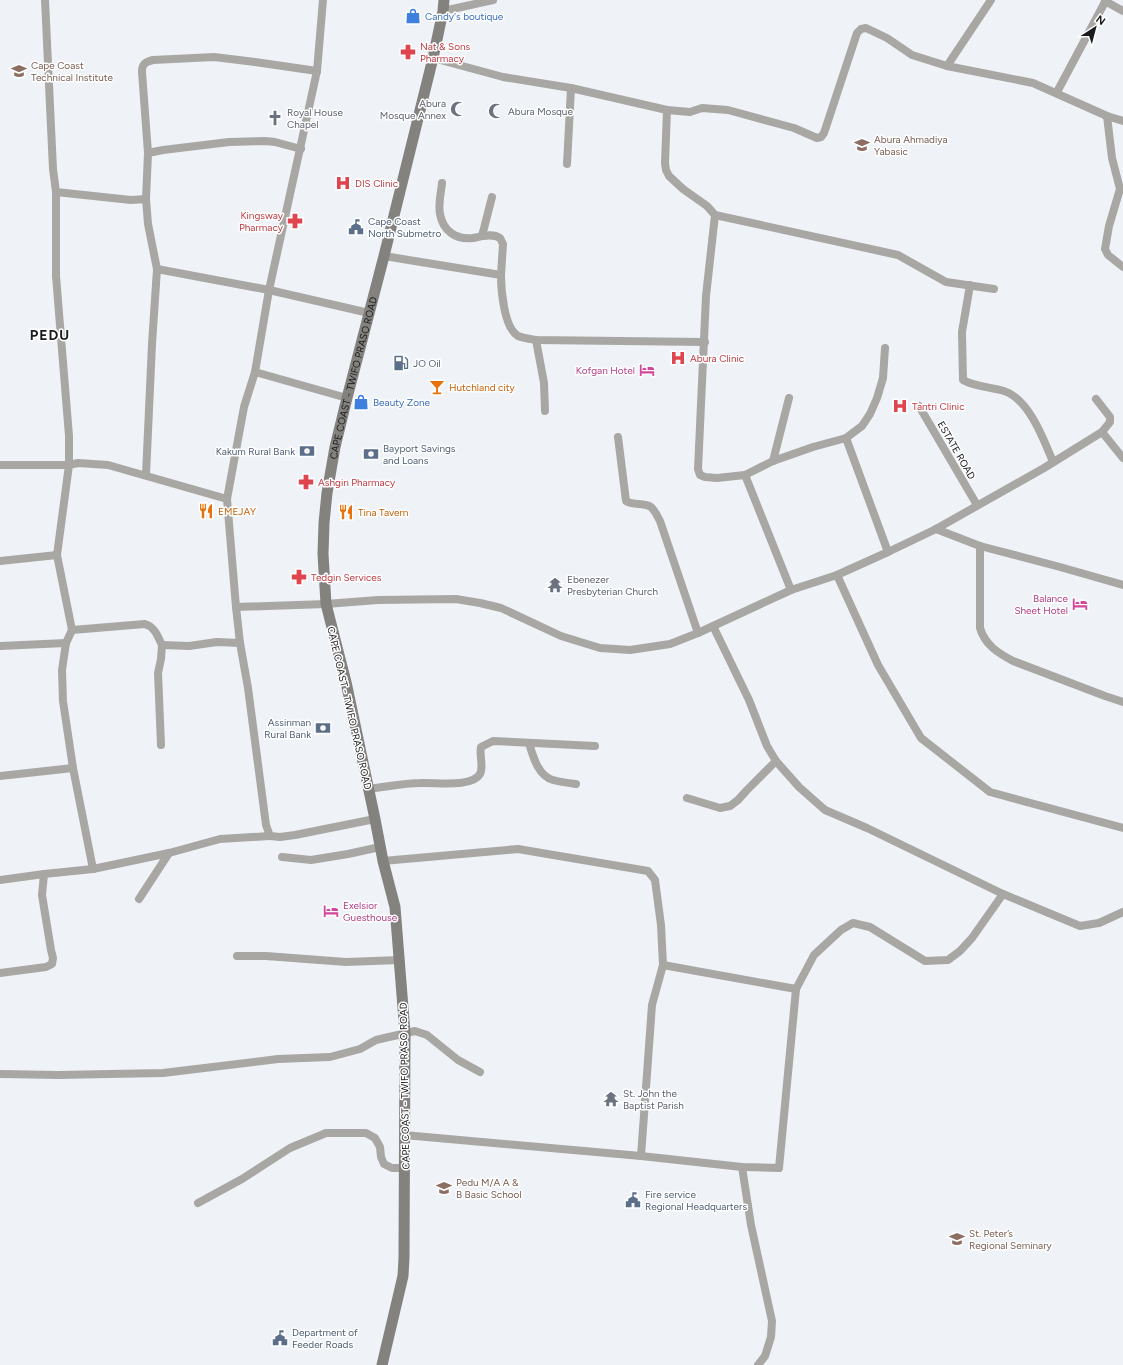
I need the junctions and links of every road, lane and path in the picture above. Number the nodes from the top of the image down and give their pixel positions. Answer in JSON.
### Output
{"nodes":[{"id":1,"x":46,"y":0,"type":"edge"},
{"id":2,"x":323,"y":0,"type":"edge"},
{"id":3,"x":494,"y":0,"type":"edge"},
{"id":4,"x":992,"y":0,"type":"edge"},
{"id":5,"x":1106,"y":1,"type":"edge"},
{"id":6,"x":443,"y":5,"type":"edge"},
{"id":7,"x":1123,"y":11,"type":"edge"},
{"id":8,"x":433,"y":58,"type":"junction"},
{"id":9,"x":948,"y":66,"type":"junction"},
{"id":10,"x":317,"y":71,"type":"junction"},
{"id":11,"x":571,"y":88,"type":"junction"},
{"id":12,"x":1057,"y":92,"type":"junction"},
{"id":13,"x":667,"y":110,"type":"junction"},
{"id":14,"x":1107,"y":116,"type":"junction"},
{"id":15,"x":1123,"y":121,"type":"edge"},
{"id":16,"x":301,"y":149,"type":"junction"},
{"id":17,"x":148,"y":153,"type":"junction"},
{"id":18,"x":567,"y":164,"type":"dead end"},
{"id":19,"x":442,"y":183,"type":"dead end"},
{"id":20,"x":56,"y":192,"type":"junction"},
{"id":21,"x":492,"y":197,"type":"dead end"},
{"id":22,"x":146,"y":199,"type":"junction"},
{"id":23,"x":715,"y":215,"type":"junction"},
{"id":24,"x":482,"y":236,"type":"junction"},
{"id":25,"x":384,"y":256,"type":"junction"},
{"id":26,"x":1123,"y":267,"type":"edge"},
{"id":27,"x":157,"y":269,"type":"junction"},
{"id":28,"x":501,"y":274,"type":"junction"},
{"id":29,"x":970,"y":285,"type":"junction"},
{"id":30,"x":994,"y":289,"type":"dead end"},
{"id":31,"x":269,"y":290,"type":"junction"},
{"id":32,"x":369,"y":313,"type":"junction"},
{"id":33,"x":536,"y":340,"type":"junction"},
{"id":34,"x":705,"y":342,"type":"junction"},
{"id":35,"x":885,"y":348,"type":"dead end"},
{"id":36,"x":255,"y":372,"type":"junction"},
{"id":37,"x":346,"y":398,"type":"junction"},
{"id":38,"x":789,"y":398,"type":"dead end"},
{"id":39,"x":1096,"y":399,"type":"dead end"},
{"id":40,"x":919,"y":406,"type":"dead end"},
{"id":41,"x":545,"y":411,"type":"dead end"},
{"id":42,"x":1102,"y":432,"type":"junction"},
{"id":43,"x":618,"y":437,"type":"dead end"},
{"id":44,"x":846,"y":438,"type":"junction"},
{"id":45,"x":1123,"y":458,"type":"edge"},
{"id":46,"x":773,"y":461,"type":"junction"},
{"id":47,"x":1053,"y":462,"type":"junction"},
{"id":48,"x":0,"y":465,"type":"edge"},
{"id":49,"x":69,"y":465,"type":"junction"},
{"id":50,"x":146,"y":475,"type":"junction"},
{"id":51,"x":745,"y":475,"type":"junction"},
{"id":52,"x":227,"y":499,"type":"junction"},
{"id":53,"x":977,"y":505,"type":"junction"},
{"id":54,"x":936,"y":529,"type":"junction"},
{"id":55,"x":980,"y":546,"type":"junction"},
{"id":56,"x":888,"y":552,"type":"junction"},
{"id":57,"x":58,"y":555,"type":"junction"},
{"id":58,"x":0,"y":561,"type":"edge"},
{"id":59,"x":837,"y":575,"type":"junction"},
{"id":60,"x":1123,"y":585,"type":"edge"},
{"id":61,"x":791,"y":590,"type":"junction"},
{"id":62,"x":326,"y":604,"type":"junction"},
{"id":63,"x":236,"y":607,"type":"junction"},
{"id":64,"x":714,"y":626,"type":"junction"},
{"id":65,"x":72,"y":630,"type":"junction"},
{"id":66,"x":698,"y":633,"type":"junction"},
{"id":67,"x":66,"y":643,"type":"junction"},
{"id":68,"x":240,"y":643,"type":"junction"},
{"id":69,"x":162,"y":645,"type":"junction"},
{"id":70,"x":0,"y":646,"type":"edge"},
{"id":71,"x":1123,"y":702,"type":"edge"},
{"id":72,"x":529,"y":743,"type":"junction"},
{"id":73,"x":161,"y":744,"type":"dead end"},
{"id":74,"x":595,"y":746,"type":"dead end"},
{"id":75,"x":776,"y":761,"type":"junction"},
{"id":76,"x":73,"y":768,"type":"junction"},
{"id":77,"x":0,"y":776,"type":"edge"},
{"id":78,"x":576,"y":784,"type":"dead end"},
{"id":79,"x":368,"y":789,"type":"junction"},
{"id":80,"x":687,"y":798,"type":"dead end"},
{"id":81,"x":375,"y":819,"type":"junction"},
{"id":82,"x":1123,"y":828,"type":"edge"},
{"id":83,"x":270,"y":836,"type":"junction"},
{"id":84,"x":380,"y":847,"type":"junction"},
{"id":85,"x":169,"y":853,"type":"junction"},
{"id":86,"x":282,"y":857,"type":"dead end"},
{"id":87,"x":383,"y":861,"type":"junction"},
{"id":88,"x":93,"y":870,"type":"junction"},
{"id":89,"x":44,"y":874,"type":"junction"},
{"id":90,"x":0,"y":880,"type":"edge"},
{"id":91,"x":1003,"y":894,"type":"junction"},
{"id":92,"x":139,"y":899,"type":"dead end"},
{"id":93,"x":1123,"y":912,"type":"edge"},
{"id":94,"x":237,"y":956,"type":"dead end"},
{"id":95,"x":400,"y":960,"type":"junction"},
{"id":96,"x":663,"y":965,"type":"junction"},
{"id":97,"x":0,"y":973,"type":"edge"},
{"id":98,"x":796,"y":989,"type":"junction"},
{"id":99,"x":405,"y":1033,"type":"junction"},
{"id":100,"x":480,"y":1072,"type":"dead end"},
{"id":101,"x":0,"y":1074,"type":"edge"},
{"id":102,"x":404,"y":1135,"type":"junction"},
{"id":103,"x":641,"y":1156,"type":"junction"},
{"id":104,"x":742,"y":1167,"type":"junction"},
{"id":105,"x":405,"y":1168,"type":"junction"},
{"id":106,"x":198,"y":1203,"type":"dead end"},
{"id":107,"x":386,"y":1363,"type":"edge"},
{"id":108,"x":758,"y":1365,"type":"edge"}],
"edges":[{"from":1,"to":20,"type":"street"},
{"from":2,"to":10,"type":"street"},
{"from":3,"to":6,"type":"street"},
{"from":4,"to":9,"type":"street"},
{"from":5,"to":7,"type":"street"},
{"from":5,"to":12,"type":"street"},
{"from":6,"to":8,"type":"main road","name":"CAPE COAST - TWIFO PRASO ROAD"},
{"from":8,"to":11,"type":"street"},
{"from":8,"to":25,"type":"main road","name":"CAPE COAST - TWIFO PRASO ROAD"},
{"from":9,"to":12,"type":"street"},
{"from":9,"to":13,"type":"street"},
{"from":10,"to":16,"type":"street"},
{"from":10,"to":17,"type":"street"},
{"from":11,"to":13,"type":"street"},
{"from":11,"to":18,"type":"street"},
{"from":12,"to":14,"type":"street"},
{"from":13,"to":23,"type":"street"},
{"from":14,"to":15,"type":"street"},
{"from":14,"to":26,"type":"street"},
{"from":16,"to":17,"type":"street"},
{"from":16,"to":31,"type":"street"},
{"from":17,"to":22,"type":"street"},
{"from":19,"to":24,"type":"street"},
{"from":20,"to":22,"type":"street"},
{"from":20,"to":49,"type":"street"},
{"from":21,"to":24,"type":"street"},
{"from":22,"to":27,"type":"street"},
{"from":23,"to":29,"type":"street"},
{"from":23,"to":34,"type":"street"},
{"from":24,"to":28,"type":"street"},
{"from":25,"to":28,"type":"street"},
{"from":25,"to":32,"type":"main road","name":"CAPE COAST - TWIFO PRASO ROAD"},
{"from":27,"to":31,"type":"street"},
{"from":27,"to":50,"type":"street"},
{"from":28,"to":33,"type":"street"},
{"from":29,"to":30,"type":"street"},
{"from":29,"to":47,"type":"street"},
{"from":31,"to":32,"type":"street"},
{"from":31,"to":36,"type":"street"},
{"from":32,"to":37,"type":"main road","name":"CAPE COAST - TWIFO PRASO ROAD"},
{"from":33,"to":34,"type":"street"},
{"from":33,"to":41,"type":"street"},
{"from":34,"to":51,"type":"street"},
{"from":35,"to":44,"type":"street"},
{"from":36,"to":37,"type":"street"},
{"from":36,"to":52,"type":"street"},
{"from":37,"to":62,"type":"main road","name":"CAPE COAST - TWIFO PRASO ROAD"},
{"from":38,"to":46,"type":"street"},
{"from":39,"to":42,"type":"street"},
{"from":40,"to":53,"type":"street","name":"ESTATE ROAD"},
{"from":42,"to":45,"type":"street"},
{"from":42,"to":47,"type":"street"},
{"from":43,"to":66,"type":"street"},
{"from":44,"to":46,"type":"street"},
{"from":44,"to":56,"type":"street"},
{"from":46,"to":51,"type":"street"},
{"from":47,"to":53,"type":"street"},
{"from":48,"to":49,"type":"street"},
{"from":49,"to":50,"type":"street"},
{"from":49,"to":57,"type":"street"},
{"from":50,"to":52,"type":"street"},
{"from":51,"to":61,"type":"street"},
{"from":52,"to":63,"type":"street"},
{"from":53,"to":54,"type":"street"},
{"from":54,"to":55,"type":"street"},
{"from":54,"to":56,"type":"street"},
{"from":55,"to":60,"type":"street"},
{"from":55,"to":71,"type":"street"},
{"from":56,"to":59,"type":"street"},
{"from":57,"to":58,"type":"street"},
{"from":57,"to":65,"type":"street"},
{"from":59,"to":61,"type":"street"},
{"from":59,"to":82,"type":"street"},
{"from":61,"to":64,"type":"street"},
{"from":62,"to":63,"type":"street"},
{"from":62,"to":66,"type":"street"},
{"from":62,"to":79,"type":"main road","name":"CAPE COAST - TWIFO PRASO ROAD"},
{"from":63,"to":68,"type":"street"},
{"from":64,"to":66,"type":"street"},
{"from":64,"to":75,"type":"street"},
{"from":65,"to":67,"type":"street"},
{"from":65,"to":69,"type":"street"},
{"from":67,"to":70,"type":"street"},
{"from":67,"to":76,"type":"street"},
{"from":68,"to":69,"type":"street"},
{"from":68,"to":83,"type":"street"},
{"from":69,"to":73,"type":"street"},
{"from":72,"to":74,"type":"street"},
{"from":72,"to":78,"type":"street"},
{"from":72,"to":79,"type":"street"},
{"from":75,"to":80,"type":"street"},
{"from":75,"to":91,"type":"street"},
{"from":76,"to":77,"type":"street"},
{"from":76,"to":88,"type":"street"},
{"from":79,"to":81,"type":"main road","name":"CAPE COAST - TWIFO PRASO ROAD"},
{"from":81,"to":83,"type":"street"},
{"from":81,"to":84,"type":"main road","name":"CAPE COAST - TWIFO PRASO ROAD"},
{"from":83,"to":85,"type":"street"},
{"from":84,"to":86,"type":"street"},
{"from":84,"to":87,"type":"main road","name":"CAPE COAST - TWIFO PRASO ROAD"},
{"from":85,"to":88,"type":"street"},
{"from":85,"to":92,"type":"street"},
{"from":87,"to":95,"type":"main road","name":"CAPE COAST - TWIFO PRASO ROAD"},
{"from":87,"to":96,"type":"street"},
{"from":88,"to":89,"type":"street"},
{"from":89,"to":90,"type":"street"},
{"from":89,"to":97,"type":"street"},
{"from":91,"to":93,"type":"street"},
{"from":91,"to":98,"type":"street"},
{"from":94,"to":95,"type":"street"},
{"from":95,"to":99,"type":"main road","name":"CAPE COAST - TWIFO PRASO ROAD"},
{"from":96,"to":98,"type":"street"},
{"from":96,"to":103,"type":"street"},
{"from":98,"to":104,"type":"street"},
{"from":99,"to":100,"type":"street"},
{"from":99,"to":101,"type":"street"},
{"from":99,"to":102,"type":"main road","name":"CAPE COAST - TWIFO PRASO ROAD"},
{"from":102,"to":103,"type":"street"},
{"from":102,"to":105,"type":"main road","name":"CAPE COAST - TWIFO PRASO ROAD"},
{"from":103,"to":104,"type":"street"},
{"from":104,"to":108,"type":"street"},
{"from":105,"to":106,"type":"street"},
{"from":105,"to":107,"type":"main road","name":"CAPE COAST - TWIFO PRASO ROAD"}]}
